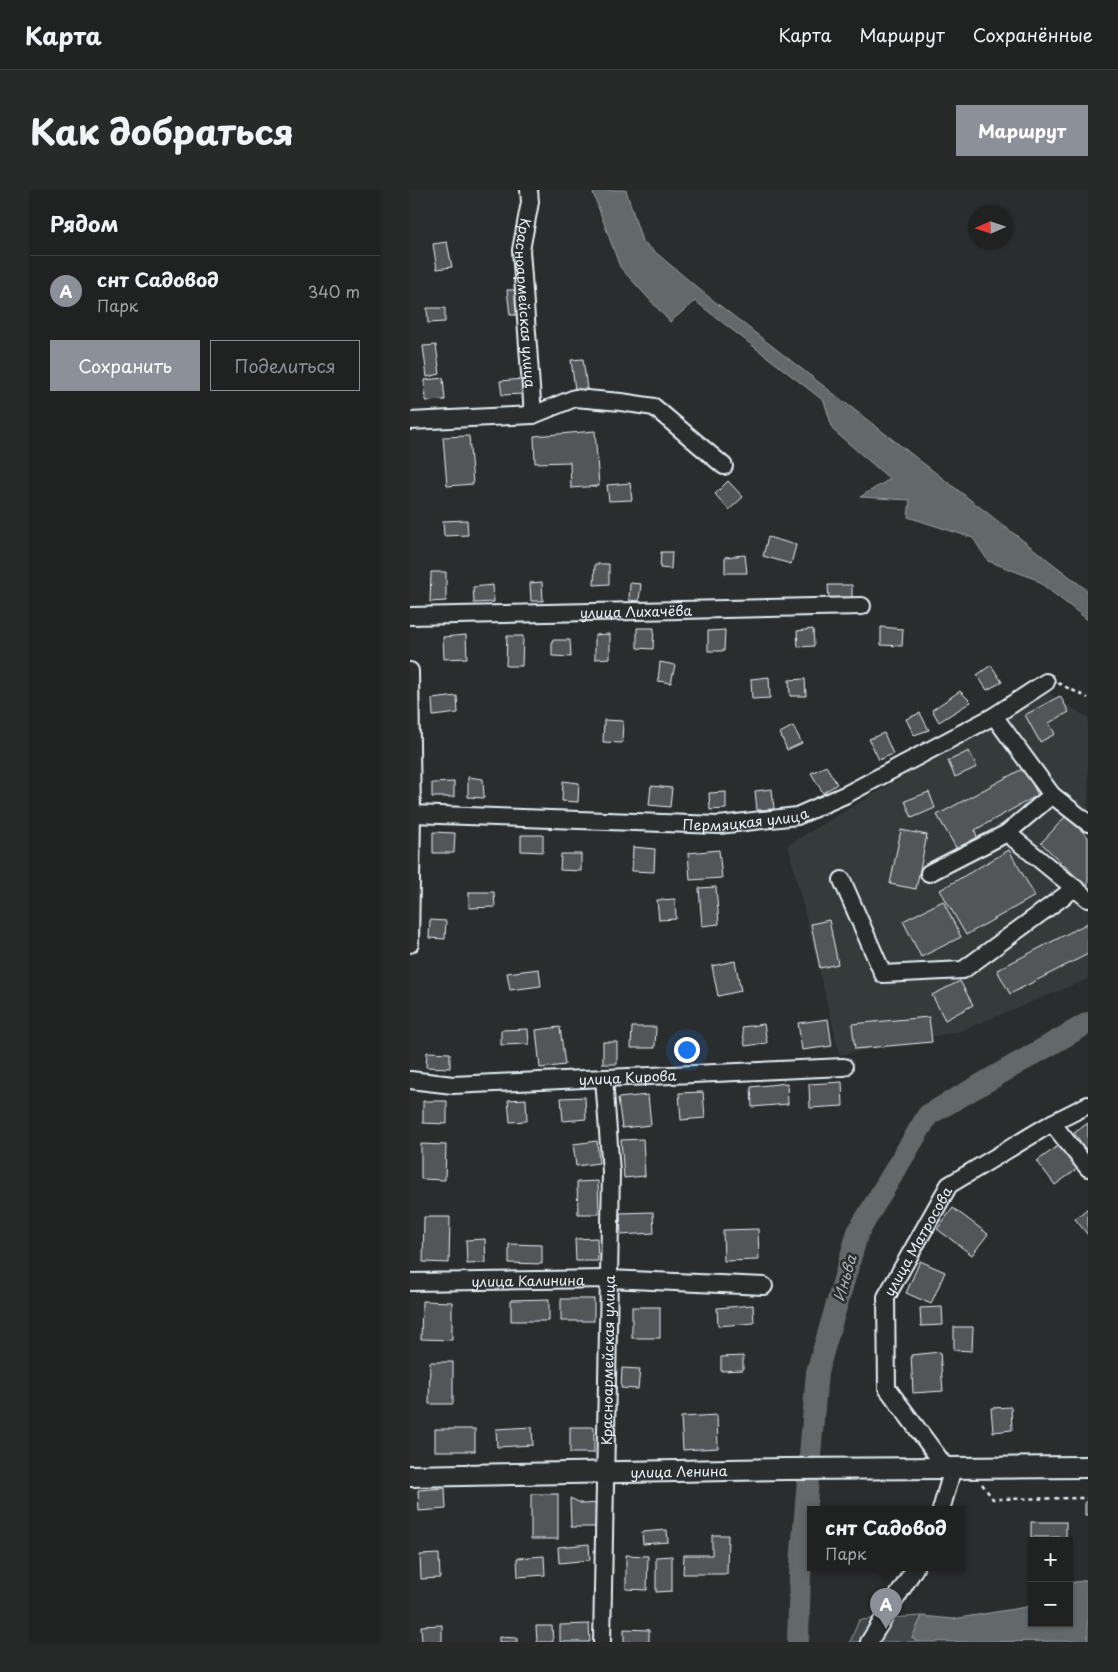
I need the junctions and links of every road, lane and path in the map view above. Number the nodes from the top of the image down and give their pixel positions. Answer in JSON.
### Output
{"nodes":[{"id":1,"x":529,"y":190,"type":"edge"},
{"id":2,"x":534,"y":415,"type":"junction"},
{"id":3,"x":410,"y":421,"type":"edge"},
{"id":4,"x":724,"y":466,"type":"dead end"},
{"id":5,"x":862,"y":606,"type":"dead end"},
{"id":6,"x":410,"y":616,"type":"edge"},
{"id":7,"x":410,"y":671,"type":"edge"},
{"id":8,"x":1046,"y":682,"type":"joint"},
{"id":9,"x":1088,"y":698,"type":"edge"},
{"id":10,"x":994,"y":716,"type":"junction"},
{"id":11,"x":1052,"y":795,"type":"junction"},
{"id":12,"x":412,"y":814,"type":"junction"},
{"id":13,"x":1088,"y":823,"type":"edge"},
{"id":14,"x":1006,"y":833,"type":"junction"},
{"id":15,"x":411,"y":861,"type":"edge"},
{"id":16,"x":929,"y":873,"type":"dead end"},
{"id":17,"x":842,"y":880,"type":"dead end"},
{"id":18,"x":1075,"y":888,"type":"junction"},
{"id":19,"x":1088,"y":899,"type":"edge"},
{"id":20,"x":410,"y":944,"type":"edge"},
{"id":21,"x":844,"y":1067,"type":"dead end"},
{"id":22,"x":604,"y":1078,"type":"junction"},
{"id":23,"x":410,"y":1080,"type":"edge"},
{"id":24,"x":1088,"y":1105,"type":"edge"},
{"id":25,"x":1052,"y":1123,"type":"junction"},
{"id":26,"x":1088,"y":1168,"type":"edge"},
{"id":27,"x":609,"y":1280,"type":"junction"},
{"id":28,"x":410,"y":1282,"type":"edge"},
{"id":29,"x":764,"y":1286,"type":"dead end"},
{"id":30,"x":1088,"y":1468,"type":"edge"},
{"id":31,"x":950,"y":1469,"type":"junction"},
{"id":32,"x":607,"y":1472,"type":"junction"},
{"id":33,"x":410,"y":1476,"type":"edge"},
{"id":34,"x":976,"y":1477,"type":"dead end"},
{"id":35,"x":1088,"y":1498,"type":"edge"},
{"id":36,"x":942,"y":1506,"type":"edge"},
{"id":37,"x":913,"y":1571,"type":"edge"},
{"id":38,"x":602,"y":1642,"type":"edge"},
{"id":39,"x":869,"y":1642,"type":"edge"}],
"edges":[{"from":1,"to":2,"type":"street","name":"Красноармейская улица"},
{"from":2,"to":3,"type":"street"},
{"from":2,"to":4,"type":"street"},
{"from":5,"to":6,"type":"street","name":"улица Лихачёва"},
{"from":7,"to":12,"type":"street"},
{"from":8,"to":9,"type":"path"},
{"from":8,"to":10,"type":"street","name":"Пермяцкая улица"},
{"from":10,"to":11,"type":"street"},
{"from":10,"to":12,"type":"street","name":"Пермяцкая улица"},
{"from":11,"to":13,"type":"street"},
{"from":11,"to":14,"type":"street"},
{"from":12,"to":15,"type":"street"},
{"from":14,"to":16,"type":"street"},
{"from":14,"to":18,"type":"street"},
{"from":15,"to":20,"type":"street"},
{"from":17,"to":18,"type":"street"},
{"from":18,"to":19,"type":"street"},
{"from":21,"to":22,"type":"street","name":"улица Кирова"},
{"from":22,"to":23,"type":"street","name":"улица Кирова"},
{"from":22,"to":27,"type":"street","name":"Красноармейская улица"},
{"from":24,"to":25,"type":"street","name":"улица Матросова"},
{"from":25,"to":26,"type":"street"},
{"from":25,"to":31,"type":"street","name":"улица Матросова"},
{"from":27,"to":28,"type":"street","name":"улица Калинина"},
{"from":27,"to":29,"type":"street","name":"улица Калинина"},
{"from":27,"to":32,"type":"street","name":"Красноармейская улица"},
{"from":30,"to":31,"type":"main road","name":"улица Ленина"},
{"from":31,"to":32,"type":"main road","name":"улица Ленина"},
{"from":31,"to":36,"type":"street"},
{"from":32,"to":33,"type":"main road","name":"улица Ленина"},
{"from":32,"to":38,"type":"street","name":"Красноармейская улица"},
{"from":34,"to":35,"type":"path"},
{"from":37,"to":39,"type":"street"}]}
